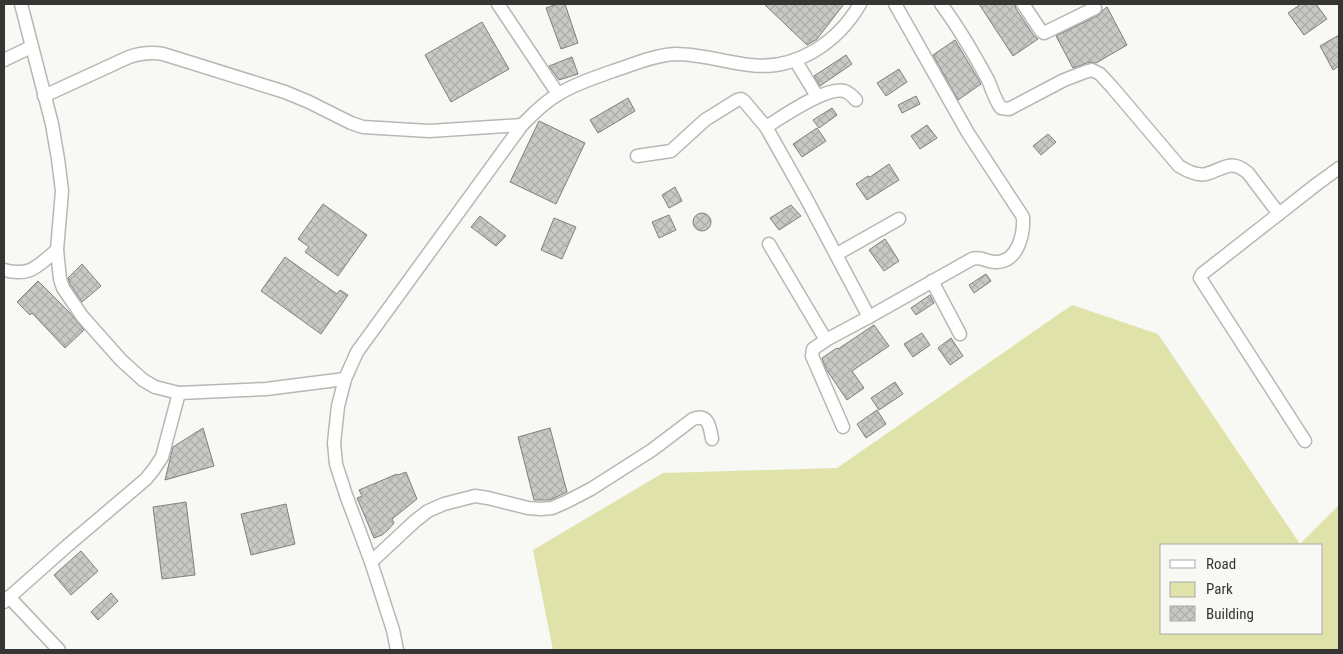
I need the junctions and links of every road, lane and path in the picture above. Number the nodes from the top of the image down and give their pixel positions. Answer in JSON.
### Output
{"nodes":[{"id":1,"x":21,"y":4,"type":"edge"},
{"id":2,"x":498,"y":4,"type":"edge"},
{"id":3,"x":860,"y":4,"type":"edge"},
{"id":4,"x":895,"y":4,"type":"edge"},
{"id":5,"x":941,"y":4,"type":"edge"},
{"id":6,"x":1023,"y":4,"type":"edge"},
{"id":7,"x":1095,"y":8,"type":"dead end"},
{"id":8,"x":31,"y":47,"type":"junction"},
{"id":9,"x":4,"y":60,"type":"edge"},
{"id":10,"x":795,"y":60,"type":"junction"},
{"id":11,"x":558,"y":94,"type":"junction"},
{"id":12,"x":44,"y":96,"type":"junction"},
{"id":13,"x":817,"y":96,"type":"junction"},
{"id":14,"x":856,"y":100,"type":"dead end"},
{"id":15,"x":522,"y":125,"type":"junction"},
{"id":16,"x":766,"y":127,"type":"junction"},
{"id":17,"x":637,"y":156,"type":"dead end"},
{"id":18,"x":1339,"y":168,"type":"edge"},
{"id":19,"x":1279,"y":214,"type":"junction"},
{"id":20,"x":899,"y":219,"type":"dead end"},
{"id":21,"x":769,"y":244,"type":"dead end"},
{"id":22,"x":57,"y":250,"type":"junction"},
{"id":23,"x":837,"y":254,"type":"junction"},
{"id":24,"x":4,"y":270,"type":"edge"},
{"id":25,"x":932,"y":281,"type":"junction"},
{"id":26,"x":869,"y":317,"type":"junction"},
{"id":27,"x":960,"y":334,"type":"dead end"},
{"id":28,"x":826,"y":340,"type":"junction"},
{"id":29,"x":345,"y":379,"type":"junction"},
{"id":30,"x":179,"y":393,"type":"junction"},
{"id":31,"x":843,"y":427,"type":"dead end"},
{"id":32,"x":712,"y":439,"type":"dead end"},
{"id":33,"x":1305,"y":442,"type":"dead end"},
{"id":34,"x":371,"y":562,"type":"junction"},
{"id":35,"x":6,"y":600,"type":"edge"},
{"id":36,"x":59,"y":650,"type":"edge"},
{"id":37,"x":397,"y":650,"type":"edge"}],
"edges":[{"from":1,"to":8,"type":"street"},
{"from":2,"to":11,"type":"street"},
{"from":3,"to":10,"type":"street"},
{"from":4,"to":25,"type":"street"},
{"from":5,"to":19,"type":"street"},
{"from":6,"to":7,"type":"street"},
{"from":8,"to":9,"type":"street"},
{"from":8,"to":12,"type":"street"},
{"from":10,"to":11,"type":"street"},
{"from":10,"to":13,"type":"street"},
{"from":11,"to":15,"type":"street"},
{"from":12,"to":15,"type":"street"},
{"from":12,"to":22,"type":"street"},
{"from":13,"to":14,"type":"street"},
{"from":13,"to":16,"type":"street"},
{"from":15,"to":29,"type":"street"},
{"from":16,"to":17,"type":"street"},
{"from":16,"to":23,"type":"street"},
{"from":18,"to":19,"type":"street"},
{"from":19,"to":33,"type":"street"},
{"from":20,"to":23,"type":"street"},
{"from":21,"to":28,"type":"street"},
{"from":22,"to":24,"type":"street"},
{"from":22,"to":30,"type":"street"},
{"from":23,"to":26,"type":"street"},
{"from":25,"to":26,"type":"street"},
{"from":25,"to":27,"type":"street"},
{"from":26,"to":28,"type":"street"},
{"from":28,"to":31,"type":"street"},
{"from":29,"to":30,"type":"street"},
{"from":29,"to":34,"type":"street"},
{"from":30,"to":35,"type":"street"},
{"from":32,"to":34,"type":"street"},
{"from":34,"to":37,"type":"street"},
{"from":35,"to":36,"type":"street"}]}
